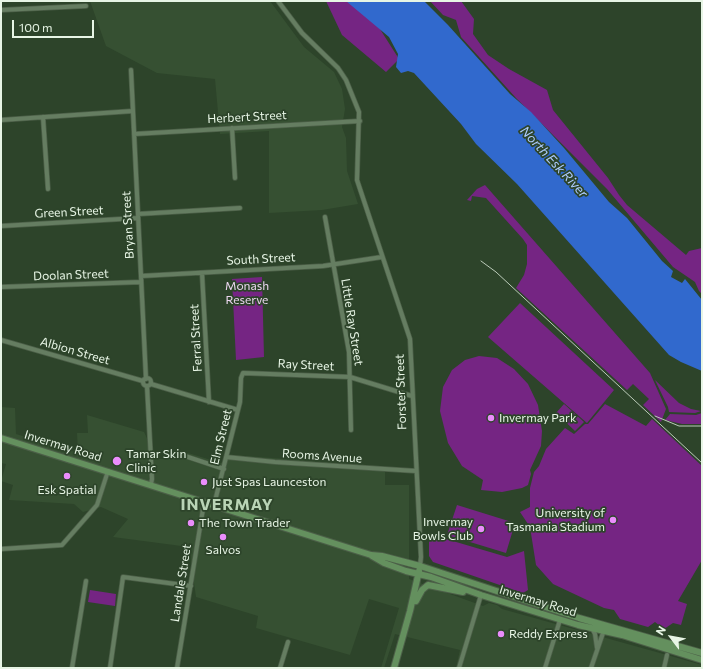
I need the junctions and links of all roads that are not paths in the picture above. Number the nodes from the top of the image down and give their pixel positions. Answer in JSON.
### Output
{"nodes":[{"id":1,"x":278,"y":1,"type":"edge"},
{"id":2,"x":86,"y":6,"type":"dead end"},
{"id":3,"x":1,"y":10,"type":"edge"},
{"id":4,"x":131,"y":70,"type":"dead end"},
{"id":5,"x":133,"y":111,"type":"junction"},
{"id":6,"x":43,"y":117,"type":"junction"},
{"id":7,"x":1,"y":120,"type":"edge"},
{"id":8,"x":360,"y":121,"type":"junction"},
{"id":9,"x":232,"y":128,"type":"junction"},
{"id":10,"x":134,"y":134,"type":"junction"},
{"id":11,"x":235,"y":178,"type":"dead end"},
{"id":12,"x":48,"y":189,"type":"dead end"},
{"id":13,"x":240,"y":208,"type":"dead end"},
{"id":14,"x":138,"y":216,"type":"junction"},
{"id":15,"x":325,"y":217,"type":"dead end"},
{"id":16,"x":1,"y":226,"type":"edge"},
{"id":17,"x":382,"y":257,"type":"junction"},
{"id":18,"x":333,"y":265,"type":"junction"},
{"id":19,"x":202,"y":272,"type":"junction"},
{"id":20,"x":141,"y":276,"type":"junction"},
{"id":21,"x":141,"y":282,"type":"junction"},
{"id":22,"x":1,"y":287,"type":"edge"},
{"id":23,"x":1,"y":340,"type":"edge"},
{"id":24,"x":243,"y":373,"type":"joint"},
{"id":25,"x":350,"y":377,"type":"junction"},
{"id":26,"x":145,"y":380,"type":"junction"},
{"id":27,"x":149,"y":385,"type":"junction"},
{"id":28,"x":412,"y":396,"type":"junction"},
{"id":29,"x":209,"y":402,"type":"junction"},
{"id":30,"x":238,"y":410,"type":"junction"},
{"id":31,"x":351,"y":430,"type":"dead end"},
{"id":32,"x":1,"y":438,"type":"edge"},
{"id":33,"x":185,"y":456,"type":"dead end"},
{"id":34,"x":226,"y":457,"type":"junction"},
{"id":35,"x":224,"y":469,"type":"junction"},
{"id":36,"x":108,"y":471,"type":"junction"},
{"id":37,"x":416,"y":472,"type":"junction"},
{"id":38,"x":151,"y":484,"type":"junction"},
{"id":39,"x":205,"y":502,"type":"junction"},
{"id":40,"x":214,"y":505,"type":"junction"},
{"id":41,"x":1,"y":549,"type":"edge"},
{"id":42,"x":371,"y":555,"type":"junction"},
{"id":43,"x":420,"y":566,"type":"junction"},
{"id":44,"x":419,"y":574,"type":"junction"},
{"id":45,"x":86,"y":581,"type":"dead end"},
{"id":46,"x":190,"y":586,"type":"junction"},
{"id":47,"x":478,"y":594,"type":"junction"},
{"id":48,"x":560,"y":620,"type":"junction"},
{"id":49,"x":408,"y":621,"type":"junction"},
{"id":50,"x":592,"y":628,"type":"junction"},
{"id":51,"x":604,"y":628,"type":"junction"},
{"id":52,"x":288,"y":642,"type":"dead end"},
{"id":53,"x":597,"y":648,"type":"junction"},
{"id":54,"x":668,"y":655,"type":"dead end"},
{"id":55,"x":702,"y":655,"type":"edge"},
{"id":56,"x":702,"y":660,"type":"edge"},
{"id":57,"x":72,"y":668,"type":"edge"},
{"id":58,"x":110,"y":668,"type":"edge"},
{"id":59,"x":177,"y":668,"type":"edge"},
{"id":60,"x":280,"y":668,"type":"edge"},
{"id":61,"x":394,"y":668,"type":"edge"},
{"id":62,"x":459,"y":668,"type":"edge"},
{"id":63,"x":545,"y":668,"type":"edge"},
{"id":64,"x":591,"y":668,"type":"edge"},
{"id":65,"x":664,"y":668,"type":"edge"}],
"edges":[{"from":1,"to":8,"type":"street"},
{"from":2,"to":3,"type":"street"},
{"from":4,"to":5,"type":"street","name":"Bryan Street"},
{"from":5,"to":6,"type":"street"},
{"from":5,"to":10,"type":"street","name":"Bryan Street"},
{"from":6,"to":7,"type":"street"},
{"from":6,"to":12,"type":"street"},
{"from":8,"to":9,"type":"street","name":"Herbert Street"},
{"from":8,"to":17,"type":"street","name":"Forster Street"},
{"from":9,"to":10,"type":"street","name":"Herbert Street"},
{"from":9,"to":11,"type":"street"},
{"from":10,"to":14,"type":"street","name":"Bryan Street"},
{"from":13,"to":14,"type":"street","name":"Green Street"},
{"from":14,"to":16,"type":"street","name":"Green Street"},
{"from":14,"to":20,"type":"street","name":"Bryan Street"},
{"from":15,"to":18,"type":"street","name":"Little Ray Street"},
{"from":17,"to":18,"type":"street","name":"South Street"},
{"from":17,"to":28,"type":"street","name":"Forster Street"},
{"from":18,"to":19,"type":"street","name":"South Street"},
{"from":18,"to":25,"type":"street","name":"Little Ray Street"},
{"from":19,"to":20,"type":"street","name":"South Street"},
{"from":19,"to":29,"type":"street","name":"Ferral Street"},
{"from":20,"to":21,"type":"street","name":"Bryan Street"},
{"from":21,"to":22,"type":"street","name":"Doolan Street"},
{"from":21,"to":26,"type":"street","name":"Bryan Street"},
{"from":23,"to":26,"type":"street","name":"Albion Street"},
{"from":24,"to":25,"type":"street","name":"Ray Street"},
{"from":24,"to":30,"type":"street","name":"Elm Street"},
{"from":25,"to":28,"type":"street","name":"Ray Street"},
{"from":25,"to":31,"type":"street","name":"Little Ray Street"},
{"from":26,"to":27,"type":"street"},
{"from":26,"to":27,"type":"street"},
{"from":27,"to":29,"type":"street"},
{"from":27,"to":38,"type":"street"},
{"from":28,"to":37,"type":"street","name":"Forster Street"},
{"from":29,"to":30,"type":"street"},
{"from":30,"to":34,"type":"street","name":"Elm Street"},
{"from":32,"to":36,"type":"main road","name":"Invermay Road"},
{"from":33,"to":35,"type":"street"},
{"from":34,"to":35,"type":"street","name":"Elm Street"},
{"from":34,"to":37,"type":"street","name":"Rooms Avenue"},
{"from":35,"to":40,"type":"street","name":"Elm Street"},
{"from":36,"to":38,"type":"main road","name":"Invermay Road"},
{"from":36,"to":41,"type":"street"},
{"from":37,"to":43,"type":"street","name":"Forster Street"},
{"from":38,"to":39,"type":"main road","name":"Invermay Road"},
{"from":39,"to":40,"type":"main road","name":"Invermay Road"},
{"from":39,"to":46,"type":"street","name":"Landale Street"},
{"from":40,"to":42,"type":"main road","name":"Invermay Road"},
{"from":42,"to":43,"type":"main road","name":"Invermay Road"},
{"from":42,"to":44,"type":"main road","name":"Invermay Road"},
{"from":43,"to":44,"type":"main road","name":"Forster Street"},
{"from":43,"to":51,"type":"main road","name":"Invermay Road"},
{"from":44,"to":47,"type":"main road","name":"Invermay Road"},
{"from":44,"to":49,"type":"main road","name":"Forster Street"},
{"from":45,"to":57,"type":"street"},
{"from":46,"to":58,"type":"street"},
{"from":46,"to":59,"type":"street","name":"Landale Street"},
{"from":47,"to":48,"type":"main road","name":"Invermay Road"},
{"from":47,"to":49,"type":"main road"},
{"from":47,"to":62,"type":"street"},
{"from":48,"to":50,"type":"main road","name":"Invermay Road"},
{"from":48,"to":63,"type":"street"},
{"from":49,"to":61,"type":"main road","name":"Forster Street"},
{"from":50,"to":51,"type":"main road","name":"Invermay Road"},
{"from":50,"to":53,"type":"street"},
{"from":51,"to":53,"type":"street"},
{"from":51,"to":55,"type":"main road","name":"Invermay Road"},
{"from":51,"to":56,"type":"main road","name":"Invermay Road"},
{"from":52,"to":60,"type":"street"},
{"from":53,"to":64,"type":"street"},
{"from":54,"to":65,"type":"street"}]}
